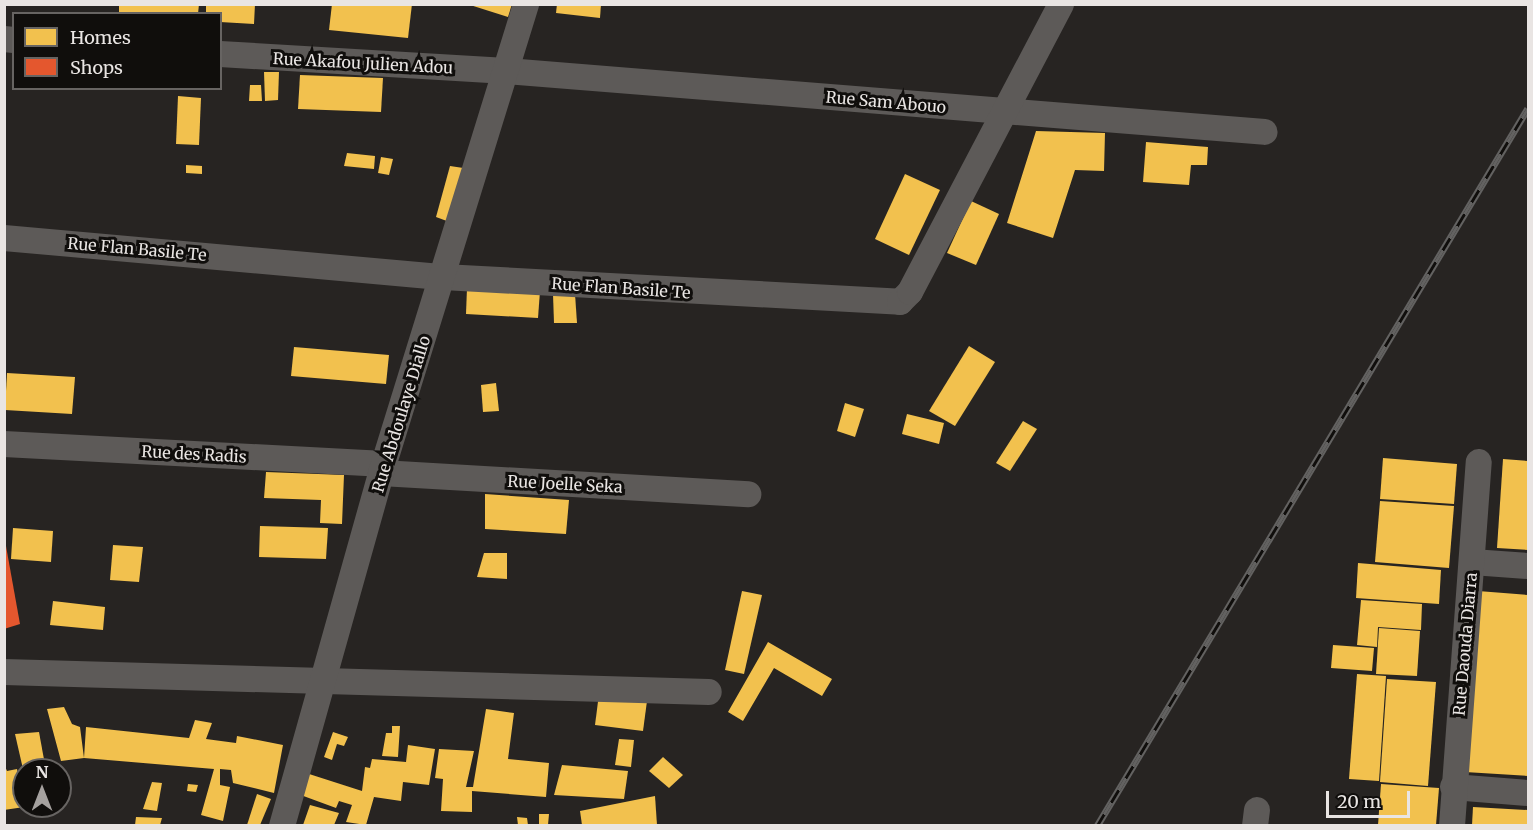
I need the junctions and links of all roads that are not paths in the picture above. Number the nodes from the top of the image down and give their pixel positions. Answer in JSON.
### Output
{"nodes":[{"id":1,"x":526,"y":4,"type":"edge"},
{"id":2,"x":1061,"y":4,"type":"edge"},
{"id":3,"x":222,"y":54,"type":"edge"},
{"id":4,"x":506,"y":71,"type":"junction"},
{"id":5,"x":1006,"y":112,"type":"junction"},
{"id":6,"x":1265,"y":132,"type":"dead end"},
{"id":7,"x":4,"y":238,"type":"edge"},
{"id":8,"x":443,"y":277,"type":"junction"},
{"id":9,"x":4,"y":444,"type":"edge"},
{"id":10,"x":1479,"y":462,"type":"dead end"},
{"id":11,"x":383,"y":469,"type":"junction"},
{"id":12,"x":748,"y":494,"type":"dead end"},
{"id":13,"x":1472,"y":562,"type":"junction"},
{"id":14,"x":1528,"y":566,"type":"edge"},
{"id":15,"x":4,"y":672,"type":"edge"},
{"id":16,"x":323,"y":679,"type":"junction"},
{"id":17,"x":709,"y":692,"type":"dead end"},
{"id":18,"x":1453,"y":787,"type":"junction"},
{"id":19,"x":1528,"y":793,"type":"edge"},
{"id":20,"x":282,"y":825,"type":"edge"},
{"id":21,"x":1452,"y":825,"type":"edge"}],
"edges":[{"from":1,"to":4,"type":"street","name":"Rue Abdoulaye Diallo"},
{"from":2,"to":5,"type":"street","name":"Rue Flan Basile Te"},
{"from":3,"to":4,"type":"street","name":"Rue Akafou Julien Adou"},
{"from":4,"to":5,"type":"street","name":"Rue Sam Abouo"},
{"from":4,"to":8,"type":"street","name":"Rue Abdoulaye Diallo"},
{"from":5,"to":6,"type":"street","name":"Rue Sam Abouo"},
{"from":5,"to":8,"type":"street","name":"Rue Flan Basile Te"},
{"from":7,"to":8,"type":"street","name":"Rue Flan Basile Te"},
{"from":8,"to":11,"type":"street","name":"Rue Abdoulaye Diallo"},
{"from":9,"to":11,"type":"street","name":"Rue des Radis"},
{"from":10,"to":13,"type":"street","name":"Rue Daouda Diarra"},
{"from":11,"to":12,"type":"street","name":"Rue Joelle Seka"},
{"from":11,"to":16,"type":"street","name":"Rue Abdoulaye Diallo"},
{"from":13,"to":14,"type":"street"},
{"from":13,"to":18,"type":"street","name":"Rue Daouda Diarra"},
{"from":15,"to":16,"type":"street"},
{"from":16,"to":17,"type":"street"},
{"from":16,"to":20,"type":"street","name":"Rue Abdoulaye Diallo"},
{"from":18,"to":19,"type":"street"},
{"from":18,"to":21,"type":"street","name":"Rue Daouda Diarra"}]}
